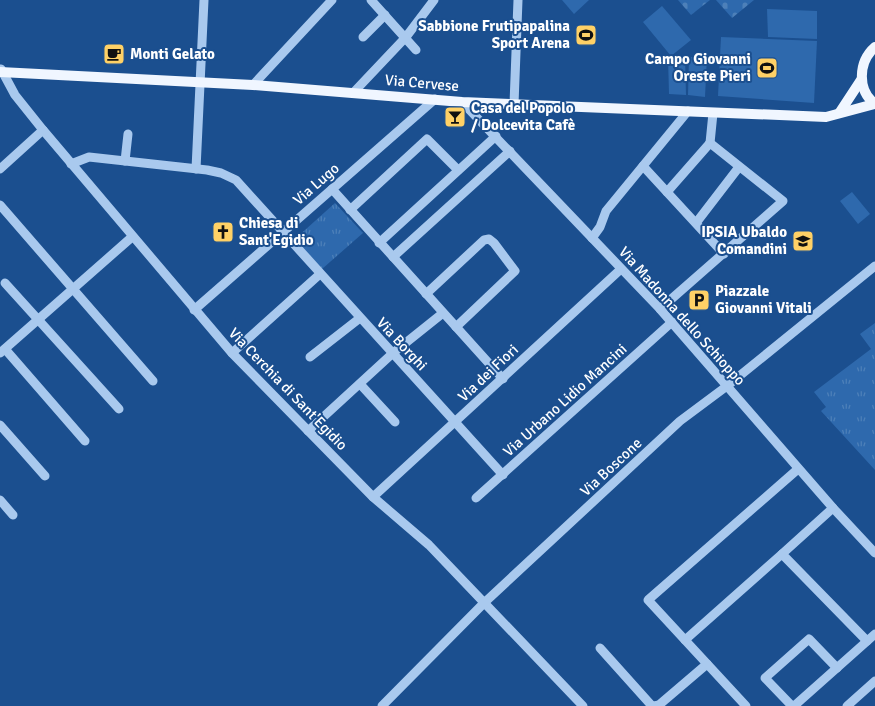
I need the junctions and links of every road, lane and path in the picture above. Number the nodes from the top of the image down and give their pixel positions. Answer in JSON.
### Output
{"nodes":[{"id":1,"x":204,"y":0,"type":"edge"},
{"id":2,"x":332,"y":0,"type":"edge"},
{"id":3,"x":371,"y":0,"type":"edge"},
{"id":4,"x":434,"y":0,"type":"edge"},
{"id":5,"x":518,"y":0,"type":"edge"},
{"id":6,"x":385,"y":15,"type":"junction"},
{"id":7,"x":406,"y":37,"type":"junction"},
{"id":8,"x":363,"y":38,"type":"dead end"},
{"id":9,"x":875,"y":47,"type":"edge"},
{"id":10,"x":416,"y":50,"type":"dead end"},
{"id":11,"x":1,"y":70,"type":"edge"},
{"id":12,"x":862,"y":80,"type":"junction"},
{"id":13,"x":200,"y":83,"type":"junction"},
{"id":14,"x":253,"y":85,"type":"junction"},
{"id":15,"x":353,"y":93,"type":"junction"},
{"id":16,"x":435,"y":99,"type":"junction"},
{"id":17,"x":462,"y":102,"type":"junction"},
{"id":18,"x":514,"y":104,"type":"junction"},
{"id":19,"x":875,"y":104,"type":"edge"},
{"id":20,"x":688,"y":112,"type":"junction"},
{"id":21,"x":713,"y":112,"type":"junction"},
{"id":22,"x":840,"y":112,"type":"junction"},
{"id":23,"x":43,"y":130,"type":"junction"},
{"id":24,"x":128,"y":134,"type":"dead end"},
{"id":25,"x":496,"y":136,"type":"junction"},
{"id":26,"x":710,"y":143,"type":"junction"},
{"id":27,"x":510,"y":151,"type":"junction"},
{"id":28,"x":126,"y":161,"type":"junction"},
{"id":29,"x":71,"y":164,"type":"junction"},
{"id":30,"x":644,"y":166,"type":"junction"},
{"id":31,"x":739,"y":167,"type":"junction"},
{"id":32,"x":0,"y":169,"type":"edge"},
{"id":33,"x":196,"y":169,"type":"junction"},
{"id":34,"x":458,"y":170,"type":"junction"},
{"id":35,"x":332,"y":189,"type":"junction"},
{"id":36,"x":667,"y":192,"type":"junction"},
{"id":37,"x":0,"y":205,"type":"edge"},
{"id":38,"x":350,"y":210,"type":"junction"},
{"id":39,"x":696,"y":223,"type":"junction"},
{"id":40,"x":282,"y":231,"type":"junction"},
{"id":41,"x":132,"y":237,"type":"junction"},
{"id":42,"x":592,"y":238,"type":"junction"},
{"id":43,"x":379,"y":243,"type":"junction"},
{"id":44,"x":724,"y":254,"type":"junction"},
{"id":45,"x":393,"y":257,"type":"junction"},
{"id":46,"x":875,"y":266,"type":"edge"},
{"id":47,"x":621,"y":269,"type":"junction"},
{"id":48,"x":320,"y":274,"type":"junction"},
{"id":49,"x":6,"y":283,"type":"dead end"},
{"id":50,"x":73,"y":290,"type":"junction"},
{"id":51,"x":426,"y":294,"type":"junction"},
{"id":52,"x":660,"y":308,"type":"junction"},
{"id":53,"x":194,"y":310,"type":"junction"},
{"id":54,"x":443,"y":313,"type":"junction"},
{"id":55,"x":360,"y":318,"type":"junction"},
{"id":56,"x":38,"y":320,"type":"junction"},
{"id":57,"x":672,"y":322,"type":"junction"},
{"id":58,"x":456,"y":327,"type":"junction"},
{"id":59,"x":2,"y":351,"type":"edge"},
{"id":60,"x":232,"y":353,"type":"junction"},
{"id":61,"x":393,"y":354,"type":"junction"},
{"id":62,"x":310,"y":357,"type":"dead end"},
{"id":63,"x":502,"y":379,"type":"junction"},
{"id":64,"x":153,"y":381,"type":"dead end"},
{"id":65,"x":360,"y":384,"type":"junction"},
{"id":66,"x":727,"y":386,"type":"junction"},
{"id":67,"x":120,"y":410,"type":"dead end"},
{"id":68,"x":395,"y":422,"type":"dead end"},
{"id":69,"x":456,"y":423,"type":"junction"},
{"id":70,"x":0,"y":425,"type":"edge"},
{"id":71,"x":308,"y":431,"type":"junction"},
{"id":72,"x":85,"y":441,"type":"dead end"},
{"id":73,"x":798,"y":469,"type":"junction"},
{"id":74,"x":503,"y":475,"type":"junction"},
{"id":75,"x":45,"y":476,"type":"dead end"},
{"id":76,"x":373,"y":497,"type":"junction"},
{"id":77,"x":476,"y":498,"type":"dead end"},
{"id":78,"x":0,"y":500,"type":"edge"},
{"id":79,"x":833,"y":508,"type":"junction"},
{"id":80,"x":13,"y":515,"type":"dead end"},
{"id":81,"x":875,"y":553,"type":"edge"},
{"id":82,"x":782,"y":554,"type":"junction"},
{"id":83,"x":484,"y":603,"type":"junction"},
{"id":84,"x":875,"y":634,"type":"edge"},
{"id":85,"x":685,"y":640,"type":"junction"},
{"id":86,"x":867,"y":641,"type":"junction"},
{"id":87,"x":600,"y":648,"type":"dead end"},
{"id":88,"x":707,"y":664,"type":"junction"},
{"id":89,"x":837,"y":668,"type":"junction"},
{"id":90,"x":875,"y":681,"type":"edge"},
{"id":91,"x":382,"y":706,"type":"edge"},
{"id":92,"x":583,"y":706,"type":"edge"},
{"id":93,"x":653,"y":706,"type":"edge"},
{"id":94,"x":746,"y":706,"type":"edge"},
{"id":95,"x":793,"y":706,"type":"edge"},
{"id":96,"x":847,"y":706,"type":"edge"}],
"edges":[{"from":1,"to":13,"type":"street"},
{"from":2,"to":14,"type":"street"},
{"from":3,"to":6,"type":"street"},
{"from":4,"to":7,"type":"street"},
{"from":5,"to":18,"type":"street"},
{"from":6,"to":7,"type":"street"},
{"from":6,"to":8,"type":"street"},
{"from":7,"to":10,"type":"street"},
{"from":7,"to":15,"type":"street"},
{"from":9,"to":12,"type":"main road"},
{"from":11,"to":13,"type":"main road","name":"Via Cervese"},
{"from":11,"to":23,"type":"street","name":"Via Cerchia di Sant'Egidio"},
{"from":12,"to":19,"type":"main road"},
{"from":12,"to":22,"type":"main road"},
{"from":13,"to":14,"type":"main road","name":"Via Cervese"},
{"from":13,"to":33,"type":"street"},
{"from":14,"to":15,"type":"main road","name":"Via Cervese"},
{"from":15,"to":16,"type":"main road","name":"Via Cervese"},
{"from":16,"to":17,"type":"main road","name":"Via Cervese"},
{"from":16,"to":35,"type":"street","name":"Via Lugo"},
{"from":17,"to":18,"type":"main road","name":"Via Cervese"},
{"from":17,"to":25,"type":"street","name":"Via Madonna dello Schioppo"},
{"from":18,"to":20,"type":"main road","name":"Via Cervese"},
{"from":19,"to":22,"type":"main road","name":"Via Cervese"},
{"from":20,"to":21,"type":"main road","name":"Via Cervese"},
{"from":20,"to":30,"type":"street"},
{"from":21,"to":22,"type":"main road","name":"Via Cervese"},
{"from":21,"to":26,"type":"street"},
{"from":23,"to":29,"type":"street","name":"Via Cerchia di Sant'Egidio"},
{"from":23,"to":32,"type":"street"},
{"from":24,"to":28,"type":"street"},
{"from":25,"to":27,"type":"street","name":"Via Madonna dello Schioppo"},
{"from":25,"to":34,"type":"street"},
{"from":26,"to":31,"type":"street"},
{"from":26,"to":36,"type":"street"},
{"from":27,"to":42,"type":"street","name":"Via Madonna dello Schioppo"},
{"from":27,"to":45,"type":"street"},
{"from":28,"to":29,"type":"street","name":"Via Borghi"},
{"from":28,"to":33,"type":"street","name":"Via Borghi"},
{"from":29,"to":41,"type":"street","name":"Via Cerchia di Sant'Egidio"},
{"from":30,"to":36,"type":"street"},
{"from":30,"to":42,"type":"street"},
{"from":31,"to":39,"type":"street"},
{"from":31,"to":44,"type":"street"},
{"from":33,"to":40,"type":"street","name":"Via Borghi"},
{"from":34,"to":38,"type":"street"},
{"from":34,"to":43,"type":"street"},
{"from":35,"to":38,"type":"street"},
{"from":35,"to":40,"type":"street","name":"Via Lugo"},
{"from":36,"to":39,"type":"street"},
{"from":37,"to":50,"type":"street"},
{"from":38,"to":43,"type":"street"},
{"from":39,"to":44,"type":"street"},
{"from":40,"to":48,"type":"street","name":"Via Borghi"},
{"from":40,"to":53,"type":"street","name":"Via Lugo"},
{"from":41,"to":50,"type":"street"},
{"from":41,"to":53,"type":"street","name":"Via Cerchia di Sant'Egidio"},
{"from":42,"to":47,"type":"street","name":"Via Madonna dello Schioppo"},
{"from":43,"to":45,"type":"street"},
{"from":44,"to":52,"type":"street"},
{"from":45,"to":51,"type":"street"},
{"from":46,"to":66,"type":"street","name":"Via Boscone"},
{"from":47,"to":52,"type":"street","name":"Via Madonna dello Schioppo"},
{"from":47,"to":63,"type":"street","name":"Via dei Fiori"},
{"from":48,"to":55,"type":"street","name":"Via Borghi"},
{"from":48,"to":60,"type":"street"},
{"from":49,"to":56,"type":"street"},
{"from":50,"to":56,"type":"street"},
{"from":50,"to":64,"type":"street"},
{"from":51,"to":54,"type":"street"},
{"from":51,"to":58,"type":"street"},
{"from":52,"to":57,"type":"street","name":"Via Madonna dello Schioppo"},
{"from":53,"to":60,"type":"street","name":"Via Cerchia di Sant'Egidio"},
{"from":54,"to":58,"type":"street"},
{"from":54,"to":61,"type":"street"},
{"from":55,"to":61,"type":"street","name":"Via Borghi"},
{"from":55,"to":62,"type":"street"},
{"from":56,"to":59,"type":"street"},
{"from":56,"to":67,"type":"street"},
{"from":57,"to":66,"type":"street","name":"Via Madonna dello Schioppo"},
{"from":57,"to":74,"type":"street","name":"Via Urbano Lidio Mancini"},
{"from":58,"to":63,"type":"street"},
{"from":59,"to":72,"type":"street"},
{"from":60,"to":71,"type":"street","name":"Via Cerchia di Sant'Egidio"},
{"from":61,"to":65,"type":"street"},
{"from":61,"to":69,"type":"street","name":"Via Borghi"},
{"from":63,"to":69,"type":"street","name":"Via dei Fiori"},
{"from":65,"to":68,"type":"street"},
{"from":65,"to":71,"type":"street"},
{"from":66,"to":73,"type":"street","name":"Via Madonna dello Schioppo"},
{"from":66,"to":83,"type":"street","name":"Via Boscone"},
{"from":69,"to":74,"type":"street","name":"Via Borghi"},
{"from":69,"to":76,"type":"street","name":"Via dei Fiori"},
{"from":70,"to":75,"type":"street"},
{"from":71,"to":76,"type":"street","name":"Via Cerchia di Sant'Egidio"},
{"from":73,"to":79,"type":"street","name":"Via Madonna dello Schioppo"},
{"from":73,"to":85,"type":"street"},
{"from":74,"to":77,"type":"street","name":"Via Urbano Lidio Mancini"},
{"from":76,"to":83,"type":"street","name":"Via Cerchia di Sant'Egidio"},
{"from":78,"to":80,"type":"street"},
{"from":79,"to":81,"type":"street","name":"Via Madonna dello Schioppo"},
{"from":79,"to":82,"type":"street"},
{"from":82,"to":85,"type":"street"},
{"from":82,"to":86,"type":"street"},
{"from":83,"to":91,"type":"street","name":"Via Boscone"},
{"from":83,"to":92,"type":"street","name":"Via Cerchia di Sant'Egidio"},
{"from":84,"to":86,"type":"street"},
{"from":85,"to":88,"type":"street"},
{"from":86,"to":89,"type":"street"},
{"from":87,"to":93,"type":"street"},
{"from":88,"to":93,"type":"street"},
{"from":88,"to":94,"type":"street"},
{"from":89,"to":95,"type":"street"},
{"from":89,"to":95,"type":"street"},
{"from":90,"to":96,"type":"street"}]}
